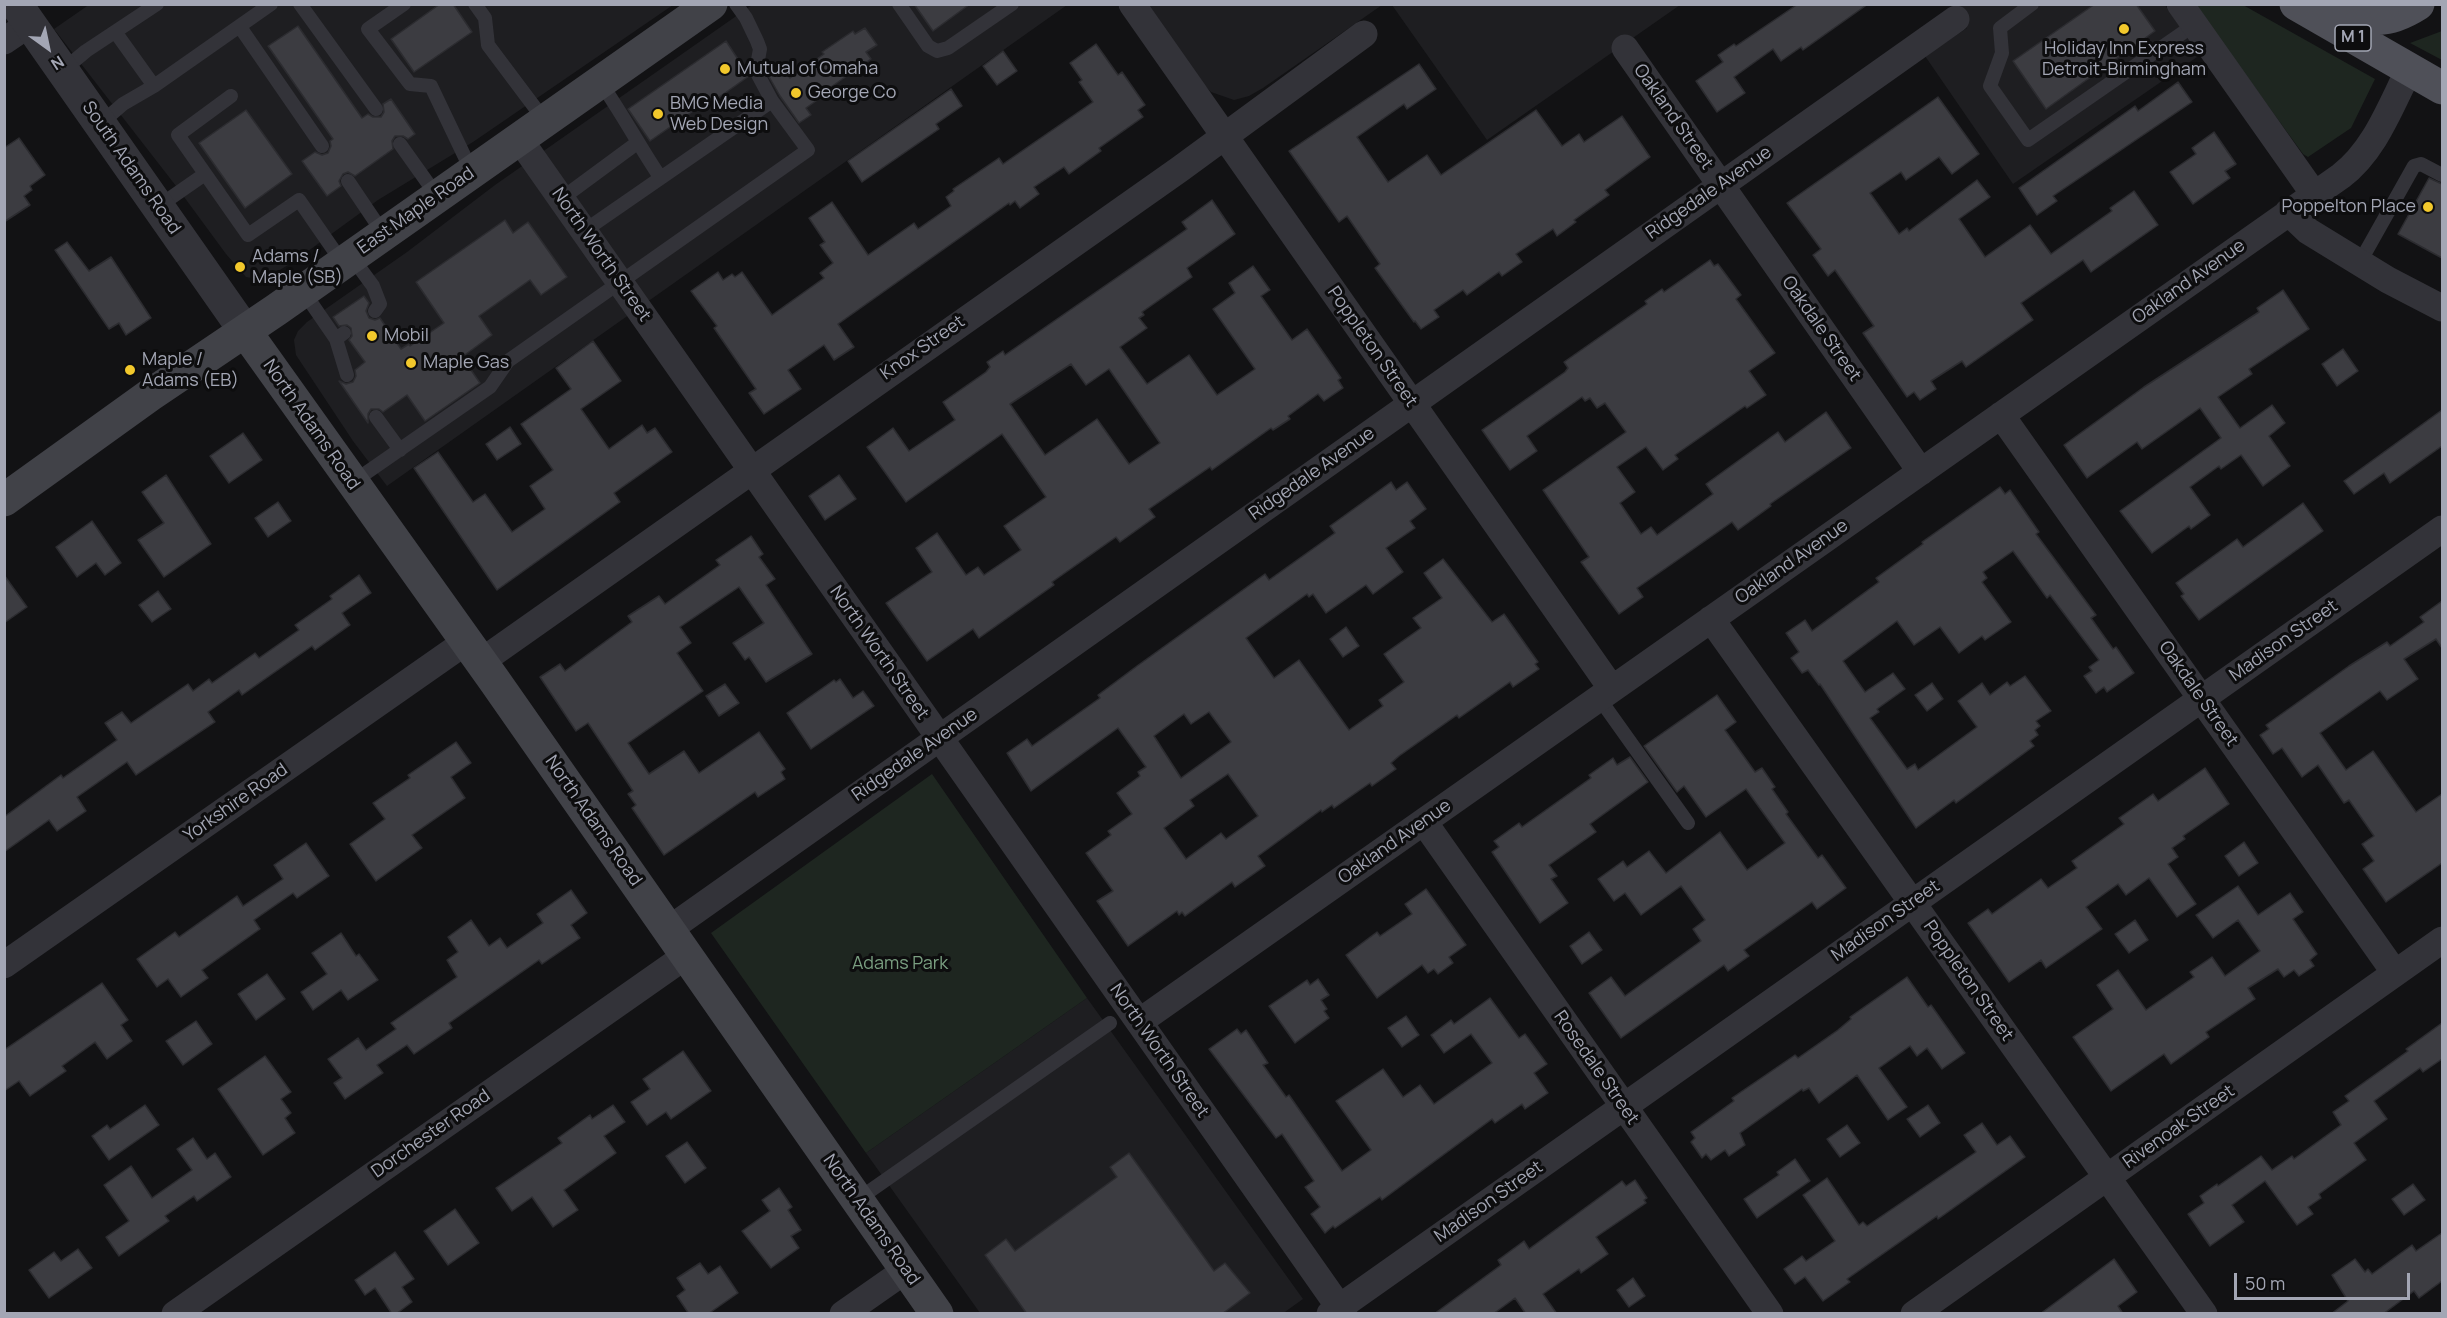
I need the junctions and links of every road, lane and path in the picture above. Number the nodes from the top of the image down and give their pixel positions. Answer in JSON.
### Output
{"nodes":[{"id":1,"x":157,"y":4,"type":"edge"},
{"id":2,"x":271,"y":4,"type":"edge"},
{"id":3,"x":300,"y":4,"type":"edge"},
{"id":4,"x":404,"y":4,"type":"edge"},
{"id":5,"x":475,"y":4,"type":"edge"},
{"id":6,"x":711,"y":4,"type":"edge"},
{"id":7,"x":736,"y":4,"type":"edge"},
{"id":8,"x":899,"y":4,"type":"edge"},
{"id":9,"x":1012,"y":4,"type":"edge"},
{"id":10,"x":1132,"y":4,"type":"edge"},
{"id":11,"x":2032,"y":4,"type":"edge"},
{"id":12,"x":2296,"y":4,"type":"edge"},
{"id":13,"x":2340,"y":4,"type":"edge"},
{"id":14,"x":2418,"y":4,"type":"edge"},
{"id":15,"x":2187,"y":15,"type":"edge"},
{"id":16,"x":1956,"y":19,"type":"dead end"},
{"id":17,"x":17,"y":23,"type":"edge"},
{"id":18,"x":240,"y":27,"type":"junction"},
{"id":19,"x":116,"y":33,"type":"junction"},
{"id":20,"x":1364,"y":34,"type":"dead end"},
{"id":21,"x":1625,"y":48,"type":"dead end"},
{"id":22,"x":2409,"y":70,"type":"junction"},
{"id":23,"x":62,"y":71,"type":"junction"},
{"id":24,"x":600,"y":82,"type":"junction"},
{"id":25,"x":154,"y":86,"type":"junction"},
{"id":26,"x":2442,"y":88,"type":"edge"},
{"id":27,"x":231,"y":96,"type":"dead end"},
{"id":28,"x":772,"y":101,"type":"junction"},
{"id":29,"x":376,"y":109,"type":"dead end"},
{"id":30,"x":100,"y":124,"type":"junction"},
{"id":31,"x":532,"y":130,"type":"junction"},
{"id":32,"x":1225,"y":135,"type":"junction"},
{"id":33,"x":637,"y":143,"type":"junction"},
{"id":34,"x":400,"y":144,"type":"dead end"},
{"id":35,"x":322,"y":146,"type":"dead end"},
{"id":36,"x":472,"y":172,"type":"junction"},
{"id":37,"x":205,"y":174,"type":"junction"},
{"id":38,"x":2442,"y":175,"type":"edge"},
{"id":39,"x":660,"y":177,"type":"junction"},
{"id":40,"x":348,"y":181,"type":"dead end"},
{"id":41,"x":1720,"y":186,"type":"junction"},
{"id":42,"x":2314,"y":194,"type":"junction"},
{"id":43,"x":437,"y":196,"type":"junction"},
{"id":44,"x":561,"y":199,"type":"junction"},
{"id":45,"x":159,"y":206,"type":"junction"},
{"id":46,"x":2288,"y":212,"type":"junction"},
{"id":47,"x":584,"y":231,"type":"junction"},
{"id":48,"x":383,"y":233,"type":"junction"},
{"id":49,"x":346,"y":259,"type":"junction"},
{"id":50,"x":2360,"y":262,"type":"junction"},
{"id":51,"x":620,"y":282,"type":"junction"},
{"id":52,"x":303,"y":291,"type":"junction"},
{"id":53,"x":2442,"y":308,"type":"edge"},
{"id":54,"x":375,"y":311,"type":"dead end"},
{"id":55,"x":245,"y":331,"type":"junction"},
{"id":56,"x":347,"y":375,"type":"dead end"},
{"id":57,"x":1412,"y":404,"type":"junction"},
{"id":58,"x":2001,"y":415,"type":"junction"},
{"id":59,"x":376,"y":417,"type":"dead end"},
{"id":60,"x":400,"y":450,"type":"junction"},
{"id":61,"x":751,"y":471,"type":"junction"},
{"id":62,"x":1921,"y":472,"type":"junction"},
{"id":63,"x":352,"y":482,"type":"junction"},
{"id":64,"x":4,"y":500,"type":"edge"},
{"id":65,"x":2442,"y":529,"type":"edge"},
{"id":66,"x":1711,"y":619,"type":"junction"},
{"id":67,"x":474,"y":651,"type":"junction"},
{"id":68,"x":1606,"y":694,"type":"junction"},
{"id":69,"x":2202,"y":699,"type":"junction"},
{"id":70,"x":939,"y":738,"type":"junction"},
{"id":71,"x":1424,"y":822,"type":"junction"},
{"id":72,"x":1689,"y":823,"type":"dead end"},
{"id":73,"x":1912,"y":902,"type":"junction"},
{"id":74,"x":2442,"y":939,"type":"edge"},
{"id":75,"x":677,"y":943,"type":"junction"},
{"id":76,"x":4,"y":965,"type":"edge"},
{"id":77,"x":2395,"y":973,"type":"junction"},
{"id":78,"x":1139,"y":1022,"type":"junction"},
{"id":79,"x":1110,"y":1023,"type":"dead end"},
{"id":80,"x":1623,"y":1106,"type":"junction"},
{"id":81,"x":2107,"y":1177,"type":"junction"},
{"id":82,"x":857,"y":1200,"type":"junction"},
{"id":83,"x":906,"y":1270,"type":"junction"},
{"id":84,"x":1338,"y":1311,"type":"edge"},
{"id":85,"x":175,"y":1314,"type":"edge"},
{"id":86,"x":843,"y":1314,"type":"edge"},
{"id":87,"x":937,"y":1314,"type":"edge"},
{"id":88,"x":1770,"y":1314,"type":"edge"},
{"id":89,"x":1914,"y":1314,"type":"edge"},
{"id":90,"x":2204,"y":1314,"type":"edge"}],
"edges":[{"from":1,"to":19,"type":"lane"},
{"from":2,"to":18,"type":"lane"},
{"from":3,"to":29,"type":"lane"},
{"from":4,"to":36,"type":"lane"},
{"from":5,"to":31,"type":"lane"},
{"from":6,"to":24,"type":"main road","name":"East Maple Road"},
{"from":7,"to":28,"type":"lane"},
{"from":8,"to":9,"type":"lane"},
{"from":10,"to":32,"type":"street","name":"Poppleton Street"},
{"from":11,"to":15,"type":"lane"},
{"from":12,"to":22,"type":"main road","number":"M 1"},
{"from":13,"to":14,"type":"main road"},
{"from":15,"to":42,"type":"street"},
{"from":16,"to":41,"type":"street","name":"Ridgedale Avenue"},
{"from":17,"to":23,"type":"street","name":"South Adams Road"},
{"from":18,"to":25,"type":"lane"},
{"from":18,"to":35,"type":"lane"},
{"from":19,"to":23,"type":"lane"},
{"from":19,"to":25,"type":"lane"},
{"from":20,"to":32,"type":"street","name":"Knox Street"},
{"from":21,"to":41,"type":"street","name":"Oakland Street"},
{"from":22,"to":26,"type":"main road","number":"M 1"},
{"from":22,"to":42,"type":"street","name":"Oakland Avenue"},
{"from":23,"to":30,"type":"street","name":"South Adams Road"},
{"from":24,"to":31,"type":"main road","name":"East Maple Road"},
{"from":24,"to":33,"type":"lane"},
{"from":25,"to":30,"type":"lane"},
{"from":27,"to":37,"type":"lane"},
{"from":28,"to":39,"type":"lane"},
{"from":28,"to":51,"type":"lane"},
{"from":30,"to":45,"type":"street","name":"South Adams Road"},
{"from":31,"to":36,"type":"main road","name":"East Maple Road"},
{"from":31,"to":44,"type":"street","name":"North Worth Street"},
{"from":32,"to":57,"type":"street","name":"Poppleton Street"},
{"from":32,"to":61,"type":"street","name":"Knox Street"},
{"from":33,"to":39,"type":"lane"},
{"from":33,"to":44,"type":"lane"},
{"from":34,"to":43,"type":"lane"},
{"from":36,"to":43,"type":"main road","name":"East Maple Road"},
{"from":37,"to":45,"type":"lane"},
{"from":37,"to":49,"type":"lane"},
{"from":38,"to":50,"type":"lane"},
{"from":39,"to":47,"type":"lane"},
{"from":40,"to":48,"type":"lane"},
{"from":41,"to":57,"type":"street","name":"Ridgedale Avenue"},
{"from":41,"to":62,"type":"street","name":"Oakdale Street"},
{"from":42,"to":46,"type":"street","name":"Oakland Avenue"},
{"from":43,"to":48,"type":"main road","name":"East Maple Road"},
{"from":44,"to":47,"type":"street","name":"North Worth Street"},
{"from":45,"to":55,"type":"street","name":"South Adams Road"},
{"from":46,"to":50,"type":"street"},
{"from":46,"to":58,"type":"street","name":"Oakland Avenue"},
{"from":47,"to":51,"type":"street","name":"North Worth Street"},
{"from":48,"to":49,"type":"main road","name":"East Maple Road"},
{"from":49,"to":52,"type":"main road","name":"East Maple Road"},
{"from":49,"to":54,"type":"lane"},
{"from":50,"to":53,"type":"street"},
{"from":51,"to":60,"type":"lane"},
{"from":51,"to":61,"type":"street","name":"North Worth Street"},
{"from":52,"to":55,"type":"main road","name":"East Maple Road"},
{"from":52,"to":56,"type":"lane"},
{"from":55,"to":63,"type":"main road","name":"North Adams Road"},
{"from":55,"to":64,"type":"main road","name":"East Maple Road"},
{"from":57,"to":68,"type":"street","name":"Poppleton Street"},
{"from":57,"to":70,"type":"street","name":"Ridgedale Avenue"},
{"from":58,"to":62,"type":"street","name":"Oakland Avenue"},
{"from":58,"to":69,"type":"street","name":"Oakdale Street"},
{"from":59,"to":60,"type":"lane"},
{"from":60,"to":63,"type":"lane"},
{"from":61,"to":67,"type":"street","name":"Knox Street"},
{"from":61,"to":70,"type":"street","name":"North Worth Street"},
{"from":62,"to":66,"type":"street","name":"Oakland Avenue"},
{"from":63,"to":67,"type":"main road","name":"North Adams Road"},
{"from":65,"to":69,"type":"street","name":"Madison Street"},
{"from":66,"to":68,"type":"street","name":"Oakland Avenue"},
{"from":66,"to":73,"type":"street","name":"Poppleton Street"},
{"from":67,"to":75,"type":"main road","name":"North Adams Road"},
{"from":67,"to":76,"type":"street","name":"Yorkshire Road"},
{"from":68,"to":71,"type":"street","name":"Oakland Avenue"},
{"from":68,"to":72,"type":"lane"},
{"from":69,"to":73,"type":"street","name":"Madison Street"},
{"from":69,"to":77,"type":"street","name":"Oakdale Street"},
{"from":70,"to":75,"type":"street","name":"Ridgedale Avenue"},
{"from":70,"to":78,"type":"street","name":"North Worth Street"},
{"from":71,"to":78,"type":"street","name":"Oakland Avenue"},
{"from":71,"to":80,"type":"street","name":"Rosedale Street"},
{"from":73,"to":80,"type":"street","name":"Madison Street"},
{"from":73,"to":81,"type":"street","name":"Poppleton Street"},
{"from":74,"to":77,"type":"street","name":"Rivenoak Street"},
{"from":75,"to":82,"type":"main road","name":"North Adams Road"},
{"from":75,"to":85,"type":"street","name":"Dorchester Road"},
{"from":77,"to":81,"type":"street","name":"Rivenoak Street"},
{"from":78,"to":84,"type":"street","name":"North Worth Street"},
{"from":79,"to":82,"type":"lane"},
{"from":80,"to":84,"type":"street","name":"Madison Street"},
{"from":80,"to":88,"type":"street","name":"Rosedale Street"},
{"from":81,"to":89,"type":"street","name":"Rivenoak Street"},
{"from":81,"to":90,"type":"street","name":"Poppleton Street"},
{"from":82,"to":83,"type":"main road","name":"North Adams Road"},
{"from":83,"to":86,"type":"street"},
{"from":83,"to":87,"type":"main road","name":"North Adams Road"}]}
